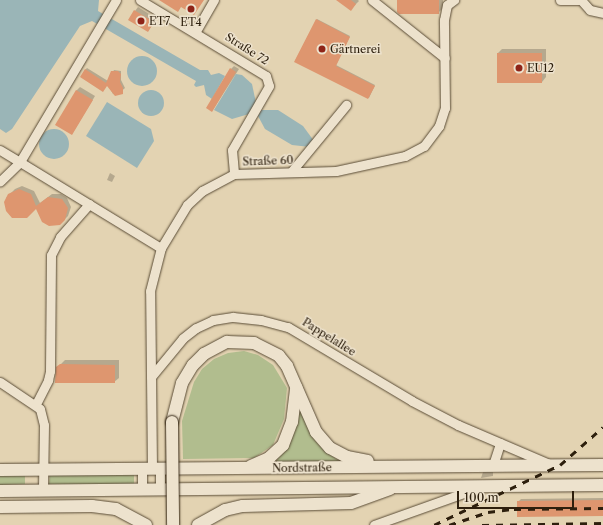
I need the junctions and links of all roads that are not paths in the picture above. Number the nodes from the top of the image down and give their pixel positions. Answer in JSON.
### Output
{"nodes":[{"id":1,"x":116,"y":0,"type":"edge"},
{"id":2,"x":140,"y":0,"type":"edge"},
{"id":3,"x":214,"y":0,"type":"edge"},
{"id":4,"x":372,"y":0,"type":"edge"},
{"id":5,"x":454,"y":0,"type":"edge"},
{"id":6,"x":560,"y":0,"type":"edge"},
{"id":7,"x":581,"y":0,"type":"edge"},
{"id":8,"x":603,"y":13,"type":"edge"},
{"id":9,"x":196,"y":31,"type":"junction"},
{"id":10,"x":445,"y":58,"type":"junction"},
{"id":11,"x":346,"y":105,"type":"dead end"},
{"id":12,"x":0,"y":150,"type":"edge"},
{"id":13,"x":20,"y":162,"type":"junction"},
{"id":14,"x":291,"y":172,"type":"junction"},
{"id":15,"x":234,"y":174,"type":"junction"},
{"id":16,"x":0,"y":182,"type":"edge"},
{"id":17,"x":89,"y":204,"type":"junction"},
{"id":18,"x":161,"y":248,"type":"junction"},
{"id":19,"x":151,"y":377,"type":"junction"},
{"id":20,"x":0,"y":382,"type":"edge"},
{"id":21,"x":296,"y":383,"type":"junction"},
{"id":22,"x":36,"y":404,"type":"junction"},
{"id":23,"x":500,"y":443,"type":"junction"},
{"id":24,"x":493,"y":465,"type":"junction"},
{"id":25,"x":551,"y":465,"type":"junction"},
{"id":26,"x":603,"y":465,"type":"edge"},
{"id":27,"x":412,"y":466,"type":"junction"},
{"id":28,"x":151,"y":469,"type":"junction"},
{"id":29,"x":243,"y":469,"type":"junction"},
{"id":30,"x":0,"y":470,"type":"edge"},
{"id":31,"x":44,"y":470,"type":"junction"},
{"id":32,"x":603,"y":485,"type":"edge"},
{"id":33,"x":483,"y":486,"type":"junction"},
{"id":34,"x":394,"y":487,"type":"junction"},
{"id":35,"x":142,"y":489,"type":"junction"},
{"id":36,"x":160,"y":489,"type":"junction"},
{"id":37,"x":43,"y":490,"type":"junction"},
{"id":38,"x":0,"y":491,"type":"edge"},
{"id":39,"x":0,"y":507,"type":"edge"},
{"id":40,"x":146,"y":525,"type":"edge"},
{"id":41,"x":173,"y":525,"type":"edge"},
{"id":42,"x":198,"y":525,"type":"edge"},
{"id":43,"x":374,"y":525,"type":"edge"}],
"edges":[{"from":1,"to":13,"type":"street"},
{"from":2,"to":9,"type":"street","name":"Straße 72"},
{"from":3,"to":9,"type":"street"},
{"from":4,"to":10,"type":"street"},
{"from":5,"to":10,"type":"street","name":"Straße 60"},
{"from":6,"to":7,"type":"street"},
{"from":7,"to":8,"type":"street"},
{"from":9,"to":15,"type":"street","name":"Straße 72"},
{"from":10,"to":14,"type":"street","name":"Straße 60"},
{"from":11,"to":14,"type":"street"},
{"from":12,"to":13,"type":"street"},
{"from":13,"to":16,"type":"street"},
{"from":13,"to":17,"type":"street"},
{"from":14,"to":15,"type":"street","name":"Straße 60"},
{"from":15,"to":18,"type":"street","name":"Straße 60"},
{"from":17,"to":18,"type":"street"},
{"from":17,"to":22,"type":"street"},
{"from":18,"to":19,"type":"street","name":"Straße 60"},
{"from":19,"to":23,"type":"street","name":"Pappelallee"},
{"from":19,"to":28,"type":"street","name":"Straße 60"},
{"from":20,"to":22,"type":"street"},
{"from":21,"to":27,"type":"street"},
{"from":21,"to":29,"type":"street"},
{"from":21,"to":41,"type":"street","bridge":true},
{"from":22,"to":31,"type":"street"},
{"from":23,"to":24,"type":"street"},
{"from":23,"to":25,"type":"street","name":"Pappelallee"},
{"from":24,"to":25,"type":"street","name":"Nordstraße"},
{"from":24,"to":27,"type":"street","name":"Nordstraße"},
{"from":25,"to":26,"type":"street","name":"Nordstraße"},
{"from":27,"to":29,"type":"street","name":"Nordstraße"},
{"from":28,"to":29,"type":"street","name":"Nordstraße"},
{"from":28,"to":31,"type":"street","name":"Nordstraße"},
{"from":28,"to":35,"type":"street"},
{"from":28,"to":36,"type":"street"},
{"from":30,"to":31,"type":"street","name":"Nordstraße"},
{"from":31,"to":37,"type":"street"},
{"from":32,"to":33,"type":"street","name":"Nordstraße"},
{"from":33,"to":34,"type":"street","name":"Nordstraße"},
{"from":33,"to":43,"type":"street"},
{"from":34,"to":36,"type":"street","name":"Nordstraße"},
{"from":34,"to":42,"type":"street"},
{"from":35,"to":36,"type":"street","name":"Nordstraße"},
{"from":35,"to":37,"type":"street","name":"Nordstraße"},
{"from":37,"to":38,"type":"street","name":"Nordstraße"},
{"from":39,"to":40,"type":"street"}]}
